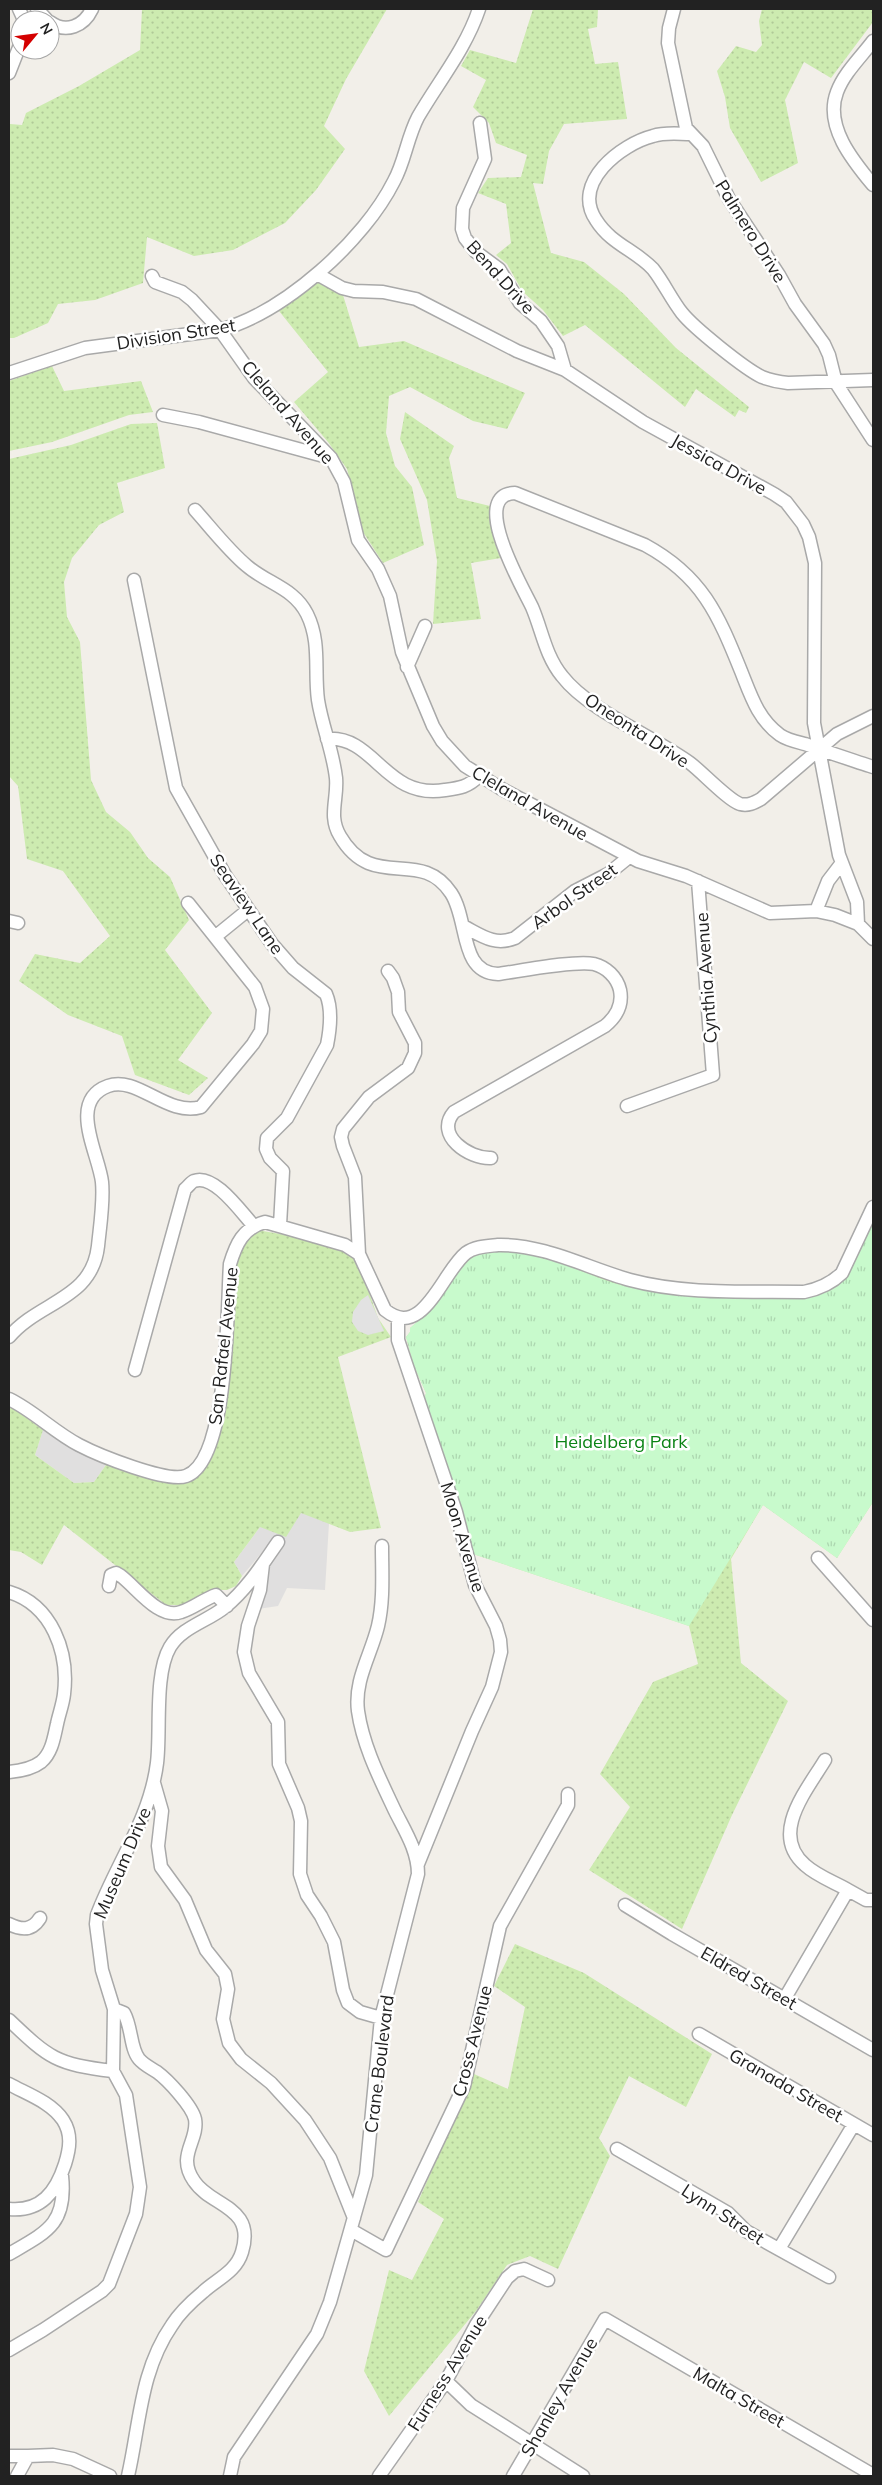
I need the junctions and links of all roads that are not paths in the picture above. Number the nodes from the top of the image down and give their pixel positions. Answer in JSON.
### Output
{"nodes":[{"id":1,"x":92,"y":9,"type":"edge"},
{"id":2,"x":479,"y":9,"type":"edge"},
{"id":3,"x":674,"y":9,"type":"edge"},
{"id":4,"x":60,"y":28,"type":"edge"},
{"id":5,"x":873,"y":41,"type":"edge"},
{"id":6,"x":14,"y":60,"type":"edge"},
{"id":7,"x":9,"y":73,"type":"edge"},
{"id":8,"x":480,"y":124,"type":"dead end"},
{"id":9,"x":691,"y":134,"type":"junction"},
{"id":10,"x":873,"y":185,"type":"edge"},
{"id":11,"x":317,"y":274,"type":"junction"},
{"id":12,"x":152,"y":276,"type":"dead end"},
{"id":13,"x":220,"y":330,"type":"junction"},
{"id":14,"x":565,"y":370,"type":"junction"},
{"id":15,"x":9,"y":373,"type":"edge"},
{"id":16,"x":873,"y":380,"type":"edge"},
{"id":17,"x":835,"y":381,"type":"junction"},
{"id":18,"x":163,"y":415,"type":"dead end"},
{"id":19,"x":873,"y":440,"type":"edge"},
{"id":20,"x":331,"y":458,"type":"junction"},
{"id":21,"x":195,"y":510,"type":"dead end"},
{"id":22,"x":134,"y":580,"type":"dead end"},
{"id":23,"x":425,"y":626,"type":"dead end"},
{"id":24,"x":407,"y":667,"type":"junction"},
{"id":25,"x":873,"y":716,"type":"edge"},
{"id":26,"x":327,"y":739,"type":"junction"},
{"id":27,"x":819,"y":749,"type":"junction"},
{"id":28,"x":873,"y":767,"type":"edge"},
{"id":29,"x":480,"y":776,"type":"junction"},
{"id":30,"x":629,"y":857,"type":"junction"},
{"id":31,"x":842,"y":864,"type":"junction"},
{"id":32,"x":698,"y":882,"type":"junction"},
{"id":33,"x":188,"y":903,"type":"dead end"},
{"id":34,"x":248,"y":910,"type":"junction"},
{"id":35,"x":816,"y":910,"type":"junction"},
{"id":36,"x":858,"y":924,"type":"junction"},
{"id":37,"x":465,"y":928,"type":"junction"},
{"id":38,"x":216,"y":936,"type":"junction"},
{"id":39,"x":873,"y":938,"type":"edge"},
{"id":40,"x":388,"y":971,"type":"dead end"},
{"id":41,"x":627,"y":1106,"type":"dead end"},
{"id":42,"x":491,"y":1158,"type":"dead end"},
{"id":43,"x":873,"y":1207,"type":"edge"},
{"id":44,"x":253,"y":1225,"type":"junction"},
{"id":45,"x":280,"y":1226,"type":"junction"},
{"id":46,"x":359,"y":1254,"type":"junction"},
{"id":47,"x":398,"y":1318,"type":"junction"},
{"id":48,"x":9,"y":1337,"type":"edge"},
{"id":49,"x":135,"y":1370,"type":"dead end"},
{"id":50,"x":9,"y":1399,"type":"edge"},
{"id":51,"x":278,"y":1542,"type":"dead end"},
{"id":52,"x":382,"y":1546,"type":"dead end"},
{"id":53,"x":818,"y":1558,"type":"dead end"},
{"id":54,"x":262,"y":1564,"type":"junction"},
{"id":55,"x":109,"y":1586,"type":"dead end"},
{"id":56,"x":9,"y":1592,"type":"edge"},
{"id":57,"x":227,"y":1606,"type":"junction"},
{"id":58,"x":873,"y":1620,"type":"edge"},
{"id":59,"x":825,"y":1760,"type":"dead end"},
{"id":60,"x":9,"y":1772,"type":"edge"},
{"id":61,"x":154,"y":1782,"type":"junction"},
{"id":62,"x":568,"y":1794,"type":"dead end"},
{"id":63,"x":418,"y":1864,"type":"junction"},
{"id":64,"x":848,"y":1890,"type":"junction"},
{"id":65,"x":873,"y":1900,"type":"edge"},
{"id":66,"x":625,"y":1905,"type":"dead end"},
{"id":67,"x":40,"y":1918,"type":"dead end"},
{"id":68,"x":9,"y":1924,"type":"edge"},
{"id":69,"x":785,"y":1998,"type":"junction"},
{"id":70,"x":114,"y":2009,"type":"junction"},
{"id":71,"x":381,"y":2018,"type":"junction"},
{"id":72,"x":9,"y":2020,"type":"edge"},
{"id":73,"x":699,"y":2034,"type":"dead end"},
{"id":74,"x":873,"y":2050,"type":"edge"},
{"id":75,"x":113,"y":2071,"type":"junction"},
{"id":76,"x":9,"y":2084,"type":"edge"},
{"id":77,"x":854,"y":2124,"type":"junction"},
{"id":78,"x":873,"y":2136,"type":"edge"},
{"id":79,"x":617,"y":2150,"type":"dead end"},
{"id":80,"x":64,"y":2168,"type":"junction"},
{"id":81,"x":9,"y":2208,"type":"edge"},
{"id":82,"x":353,"y":2224,"type":"junction"},
{"id":83,"x":779,"y":2249,"type":"junction"},
{"id":84,"x":9,"y":2254,"type":"edge"},
{"id":85,"x":829,"y":2278,"type":"dead end"},
{"id":86,"x":548,"y":2280,"type":"dead end"},
{"id":87,"x":605,"y":2319,"type":"joint"},
{"id":88,"x":9,"y":2350,"type":"edge"},
{"id":89,"x":446,"y":2381,"type":"junction"},
{"id":90,"x":532,"y":2445,"type":"junction"},
{"id":91,"x":9,"y":2456,"type":"edge"},
{"id":92,"x":28,"y":2456,"type":"junction"},
{"id":93,"x":17,"y":2476,"type":"edge"},
{"id":94,"x":110,"y":2476,"type":"edge"},
{"id":95,"x":128,"y":2476,"type":"edge"},
{"id":96,"x":230,"y":2476,"type":"edge"},
{"id":97,"x":379,"y":2476,"type":"edge"},
{"id":98,"x":513,"y":2476,"type":"edge"},
{"id":99,"x":583,"y":2476,"type":"edge"},
{"id":100,"x":873,"y":2476,"type":"edge"}],
"edges":[{"from":1,"to":4,"type":"street"},
{"from":2,"to":11,"type":"street","name":"Division Street"},
{"from":3,"to":9,"type":"street","name":"Palmero Drive"},
{"from":5,"to":10,"type":"street"},
{"from":6,"to":7,"type":"street"},
{"from":8,"to":14,"type":"street","name":"Bend Drive"},
{"from":9,"to":17,"type":"street","name":"Palmero Drive"},
{"from":9,"to":17,"type":"street"},
{"from":11,"to":13,"type":"street","name":"Division Street"},
{"from":11,"to":14,"type":"street","name":"Jessica Drive"},
{"from":12,"to":13,"type":"street","name":"Cleland Avenue"},
{"from":13,"to":15,"type":"street","name":"Division Street"},
{"from":13,"to":20,"type":"street","name":"Cleland Avenue"},
{"from":14,"to":27,"type":"street","name":"Jessica Drive"},
{"from":16,"to":17,"type":"street"},
{"from":17,"to":19,"type":"street","name":"Palmero Drive"},
{"from":18,"to":20,"type":"street"},
{"from":20,"to":24,"type":"street","name":"Cleland Avenue"},
{"from":21,"to":26,"type":"street"},
{"from":22,"to":34,"type":"street","name":"Seaview Lane"},
{"from":23,"to":24,"type":"street"},
{"from":24,"to":29,"type":"street","name":"Cleland Avenue"},
{"from":25,"to":27,"type":"street","name":"Oneonta Drive"},
{"from":26,"to":29,"type":"street"},
{"from":26,"to":37,"type":"street"},
{"from":27,"to":27,"type":"street","name":"Oneonta Drive"},
{"from":27,"to":28,"type":"street"},
{"from":27,"to":31,"type":"street","name":"Jessica Drive"},
{"from":29,"to":30,"type":"street","name":"Cleland Avenue"},
{"from":30,"to":32,"type":"street","name":"Cleland Avenue"},
{"from":30,"to":37,"type":"street","name":"Arbol Street"},
{"from":31,"to":35,"type":"street"},
{"from":31,"to":36,"type":"street","name":"Jessica Drive"},
{"from":32,"to":35,"type":"street","name":"Cleland Avenue"},
{"from":32,"to":41,"type":"street","name":"Cynthia Avenue"},
{"from":33,"to":38,"type":"street"},
{"from":34,"to":38,"type":"street"},
{"from":34,"to":45,"type":"street","name":"Seaview Lane"},
{"from":35,"to":36,"type":"street","name":"Cleland Avenue"},
{"from":36,"to":39,"type":"street","name":"Cleland Avenue"},
{"from":37,"to":42,"type":"street"},
{"from":38,"to":48,"type":"street"},
{"from":40,"to":46,"type":"street"},
{"from":43,"to":47,"type":"street"},
{"from":44,"to":45,"type":"street"},
{"from":44,"to":49,"type":"street"},
{"from":44,"to":50,"type":"street","name":"San Rafael Avenue"},
{"from":45,"to":46,"type":"street"},
{"from":46,"to":47,"type":"street"},
{"from":47,"to":63,"type":"street","name":"Moon Avenue"},
{"from":51,"to":54,"type":"street","name":"Museum Drive"},
{"from":52,"to":63,"type":"street","name":"Crane Boulevard"},
{"from":53,"to":58,"type":"street"},
{"from":54,"to":57,"type":"street","name":"Museum Drive"},
{"from":54,"to":71,"type":"street"},
{"from":55,"to":57,"type":"street"},
{"from":56,"to":60,"type":"street"},
{"from":57,"to":61,"type":"street","name":"Museum Drive"},
{"from":59,"to":64,"type":"street"},
{"from":61,"to":70,"type":"street","name":"Museum Drive"},
{"from":61,"to":82,"type":"street"},
{"from":62,"to":82,"type":"street","name":"Cross Avenue"},
{"from":63,"to":71,"type":"street","name":"Crane Boulevard"},
{"from":64,"to":65,"type":"street"},
{"from":64,"to":69,"type":"street"},
{"from":66,"to":69,"type":"street","name":"Eldred Street"},
{"from":67,"to":68,"type":"street"},
{"from":69,"to":74,"type":"street","name":"Eldred Street"},
{"from":70,"to":75,"type":"street","name":"Museum Drive"},
{"from":70,"to":95,"type":"street"},
{"from":71,"to":82,"type":"street","name":"Crane Boulevard"},
{"from":72,"to":75,"type":"street"},
{"from":73,"to":77,"type":"street","name":"Granada Street"},
{"from":75,"to":88,"type":"street","name":"Museum Drive"},
{"from":76,"to":80,"type":"street"},
{"from":77,"to":78,"type":"street","name":"Granada Street"},
{"from":77,"to":83,"type":"street"},
{"from":79,"to":83,"type":"street","name":"Lynn Street"},
{"from":80,"to":81,"type":"street"},
{"from":80,"to":84,"type":"street"},
{"from":82,"to":96,"type":"street","name":"Crane Boulevard"},
{"from":83,"to":85,"type":"street","name":"Lynn Street"},
{"from":86,"to":89,"type":"street","name":"Furness Avenue"},
{"from":87,"to":90,"type":"street","name":"Shanley Avenue"},
{"from":87,"to":100,"type":"street","name":"Malta Street"},
{"from":89,"to":90,"type":"street"},
{"from":89,"to":97,"type":"street","name":"Furness Avenue"},
{"from":90,"to":98,"type":"street","name":"Shanley Avenue"},
{"from":90,"to":99,"type":"street"},
{"from":91,"to":92,"type":"street"},
{"from":92,"to":93,"type":"street"},
{"from":92,"to":94,"type":"street"}]}
